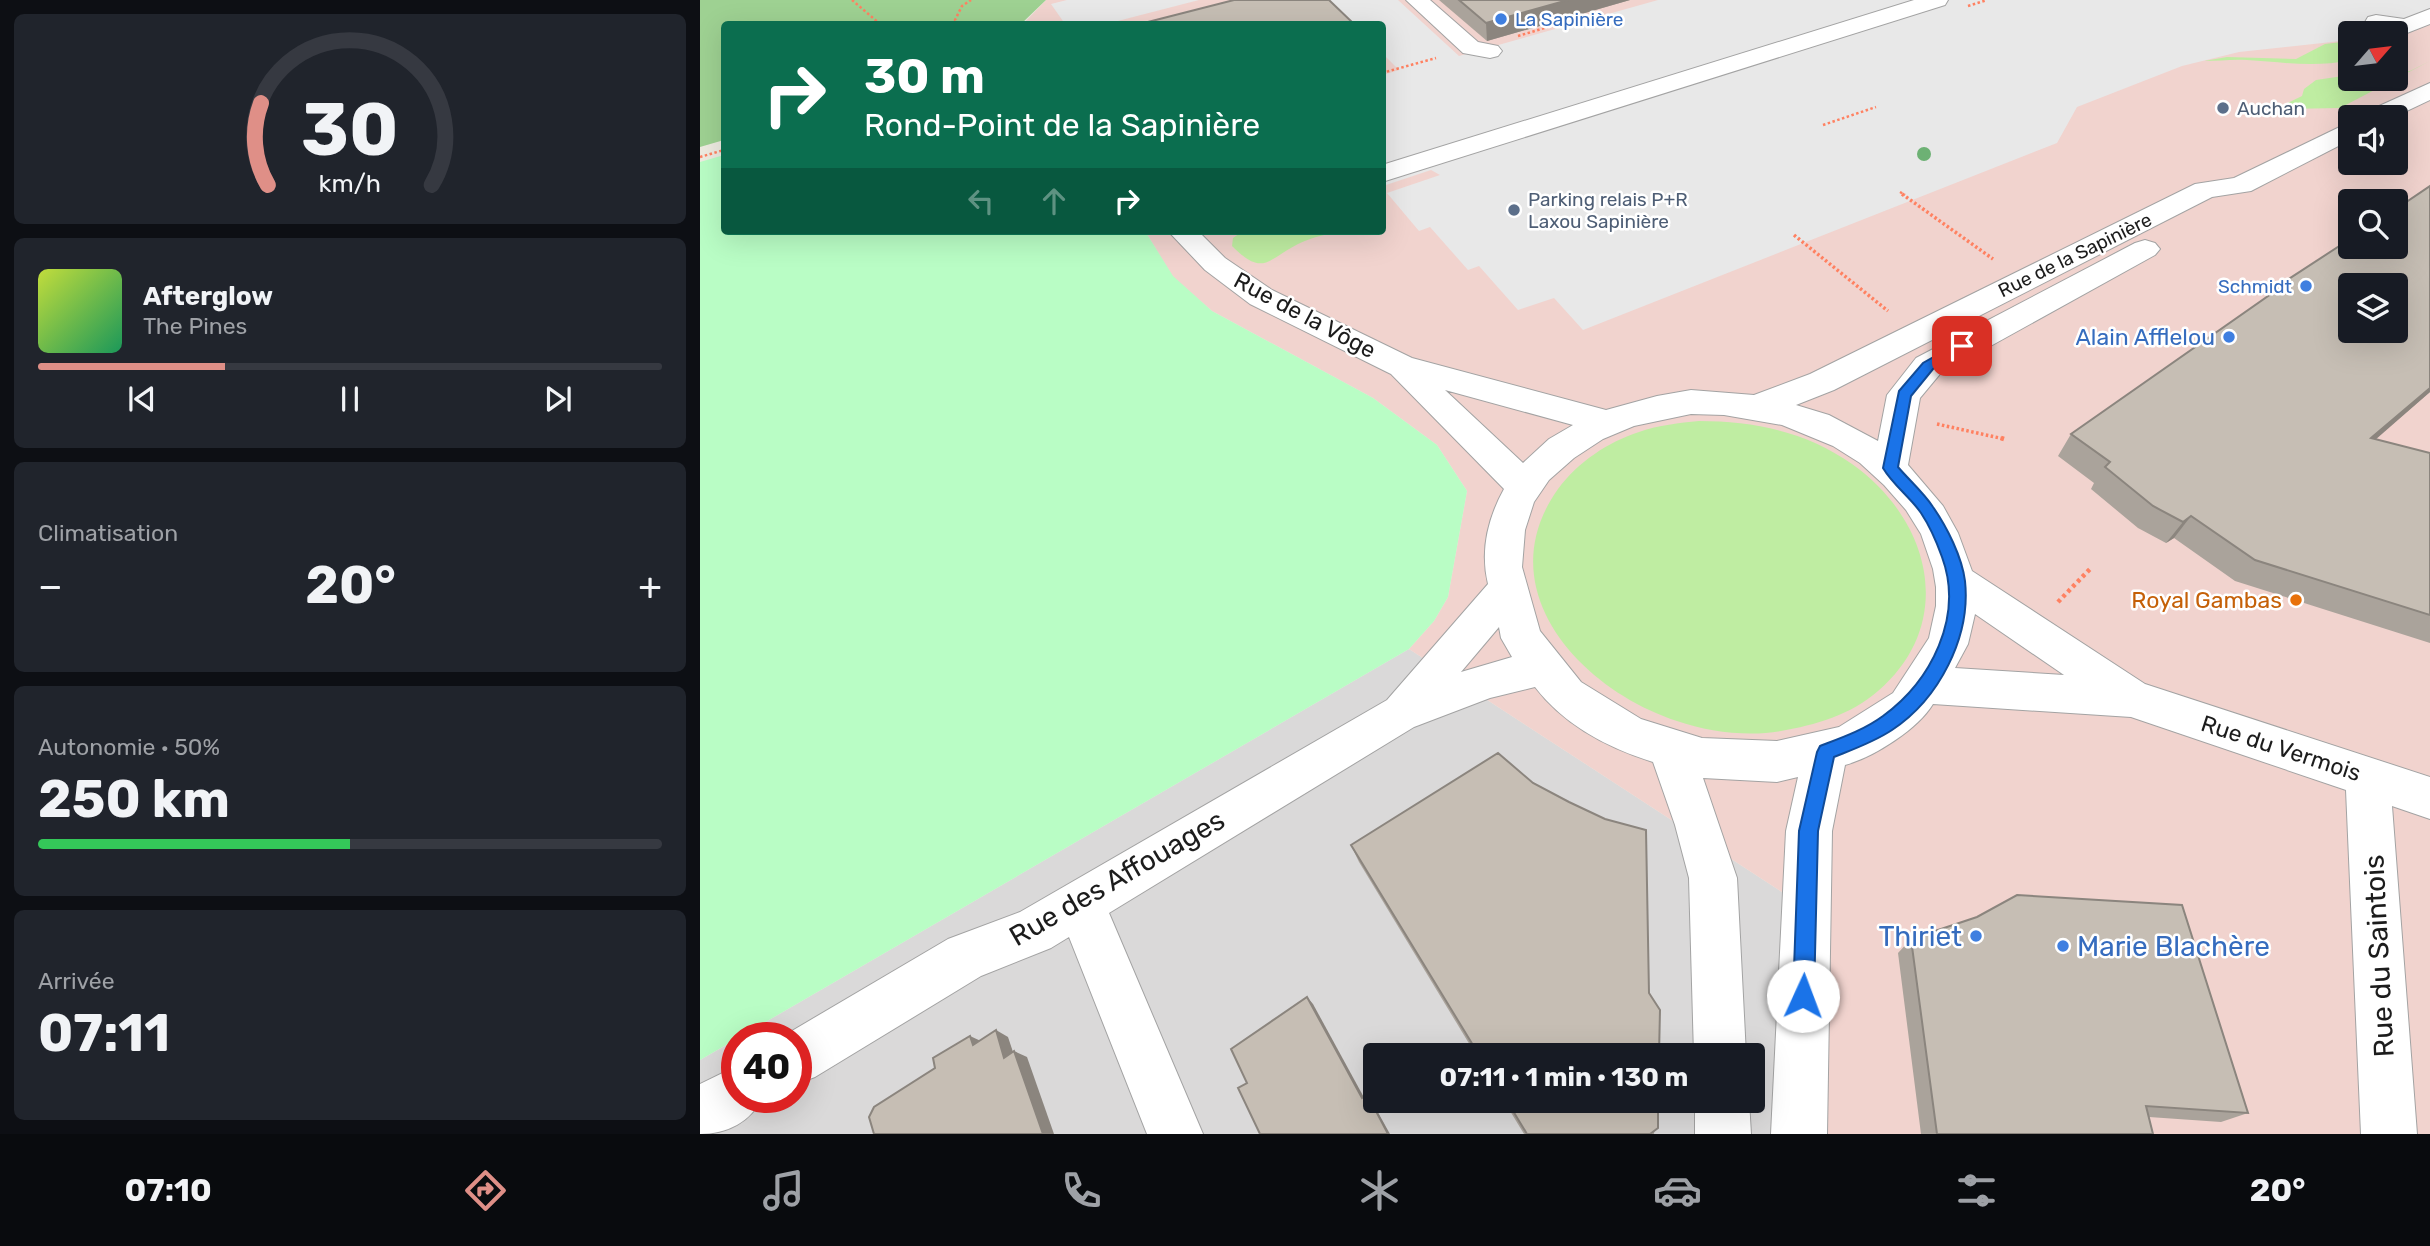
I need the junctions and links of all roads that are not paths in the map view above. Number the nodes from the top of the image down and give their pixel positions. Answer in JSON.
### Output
{"nodes":[{"id":1,"x":1418,"y":0,"type":"edge"},
{"id":2,"x":1937,"y":0,"type":"edge"},
{"id":3,"x":2430,"y":16,"type":"edge"},
{"id":4,"x":2408,"y":26,"type":"edge"},
{"id":5,"x":1481,"y":50,"type":"edge"},
{"id":6,"x":2430,"y":90,"type":"edge"},
{"id":7,"x":2399,"y":105,"type":"edge"},
{"id":8,"x":2338,"y":136,"type":"edge"},
{"id":9,"x":1386,"y":173,"type":"edge"},
{"id":10,"x":2241,"y":185,"type":"junction"},
{"id":11,"x":1193,"y":235,"type":"edge"},
{"id":12,"x":1401,"y":366,"type":"junction"},
{"id":13,"x":1759,"y":406,"type":"junction"},
{"id":14,"x":1604,"y":422,"type":"junction"},
{"id":15,"x":1890,"y":468,"type":"junction"},
{"id":16,"x":1525,"y":487,"type":"junction"},
{"id":17,"x":1956,"y":581,"type":"junction"},
{"id":18,"x":1504,"y":593,"type":"junction"},
{"id":19,"x":1540,"y":668,"type":"junction"},
{"id":20,"x":1927,"y":685,"type":"junction"},
{"id":21,"x":2131,"y":698,"type":"junction"},
{"id":22,"x":1399,"y":714,"type":"junction"},
{"id":23,"x":1671,"y":751,"type":"junction"},
{"id":24,"x":1826,"y":752,"type":"junction"},
{"id":25,"x":2368,"y":778,"type":"junction"},
{"id":26,"x":2430,"y":798,"type":"edge"},
{"id":27,"x":1080,"y":903,"type":"junction"},
{"id":28,"x":1720,"y":1043,"type":"edge"},
{"id":29,"x":812,"y":1048,"type":"edge"},
{"id":30,"x":721,"y":1103,"type":"edge"},
{"id":31,"x":1722,"y":1113,"type":"edge"},
{"id":32,"x":700,"y":1115,"type":"edge"},
{"id":33,"x":1175,"y":1134,"type":"edge"},
{"id":34,"x":1723,"y":1134,"type":"edge"},
{"id":35,"x":1799,"y":1134,"type":"edge"},
{"id":36,"x":2389,"y":1134,"type":"edge"}],
"edges":[{"from":1,"to":5,"type":"street"},
{"from":2,"to":9,"type":"street"},
{"from":3,"to":4,"type":"street"},
{"from":6,"to":7,"type":"street"},
{"from":8,"to":10,"type":"street","name":"Rue de la Sapinière"},
{"from":10,"to":13,"type":"street","name":"Rue de la Sapinière"},
{"from":10,"to":15,"type":"street","name":"Rue de la Sapinière"},
{"from":11,"to":12,"type":"street","name":"Rue de la Vôge"},
{"from":12,"to":14,"type":"street","name":"Rue de la Vôge"},
{"from":12,"to":16,"type":"street","name":"Rue de la Vôge"},
{"from":13,"to":14,"type":"street"},
{"from":13,"to":15,"type":"street"},
{"from":14,"to":16,"type":"street"},
{"from":15,"to":17,"type":"street"},
{"from":16,"to":18,"type":"street"},
{"from":17,"to":20,"type":"street"},
{"from":17,"to":21,"type":"street","name":"Rue du Vermois"},
{"from":18,"to":19,"type":"street"},
{"from":18,"to":22,"type":"street","name":"Rue des Affouages"},
{"from":19,"to":22,"type":"street","name":"Rue des Affouages"},
{"from":19,"to":23,"type":"street"},
{"from":20,"to":21,"type":"street","name":"Rue du Vermois"},
{"from":20,"to":24,"type":"street"},
{"from":21,"to":25,"type":"street","name":"Rue du Vermois"},
{"from":22,"to":27,"type":"street","name":"Rue des Affouages"},
{"from":23,"to":24,"type":"street"},
{"from":23,"to":28,"type":"street"},
{"from":24,"to":35,"type":"street"},
{"from":25,"to":26,"type":"street","name":"Rue du Vermois"},
{"from":25,"to":36,"type":"street","name":"Rue du Saintois"},
{"from":27,"to":29,"type":"street","name":"Rue des Affouages"},
{"from":27,"to":33,"type":"street"},
{"from":30,"to":32,"type":"street"},
{"from":31,"to":34,"type":"street"}]}
